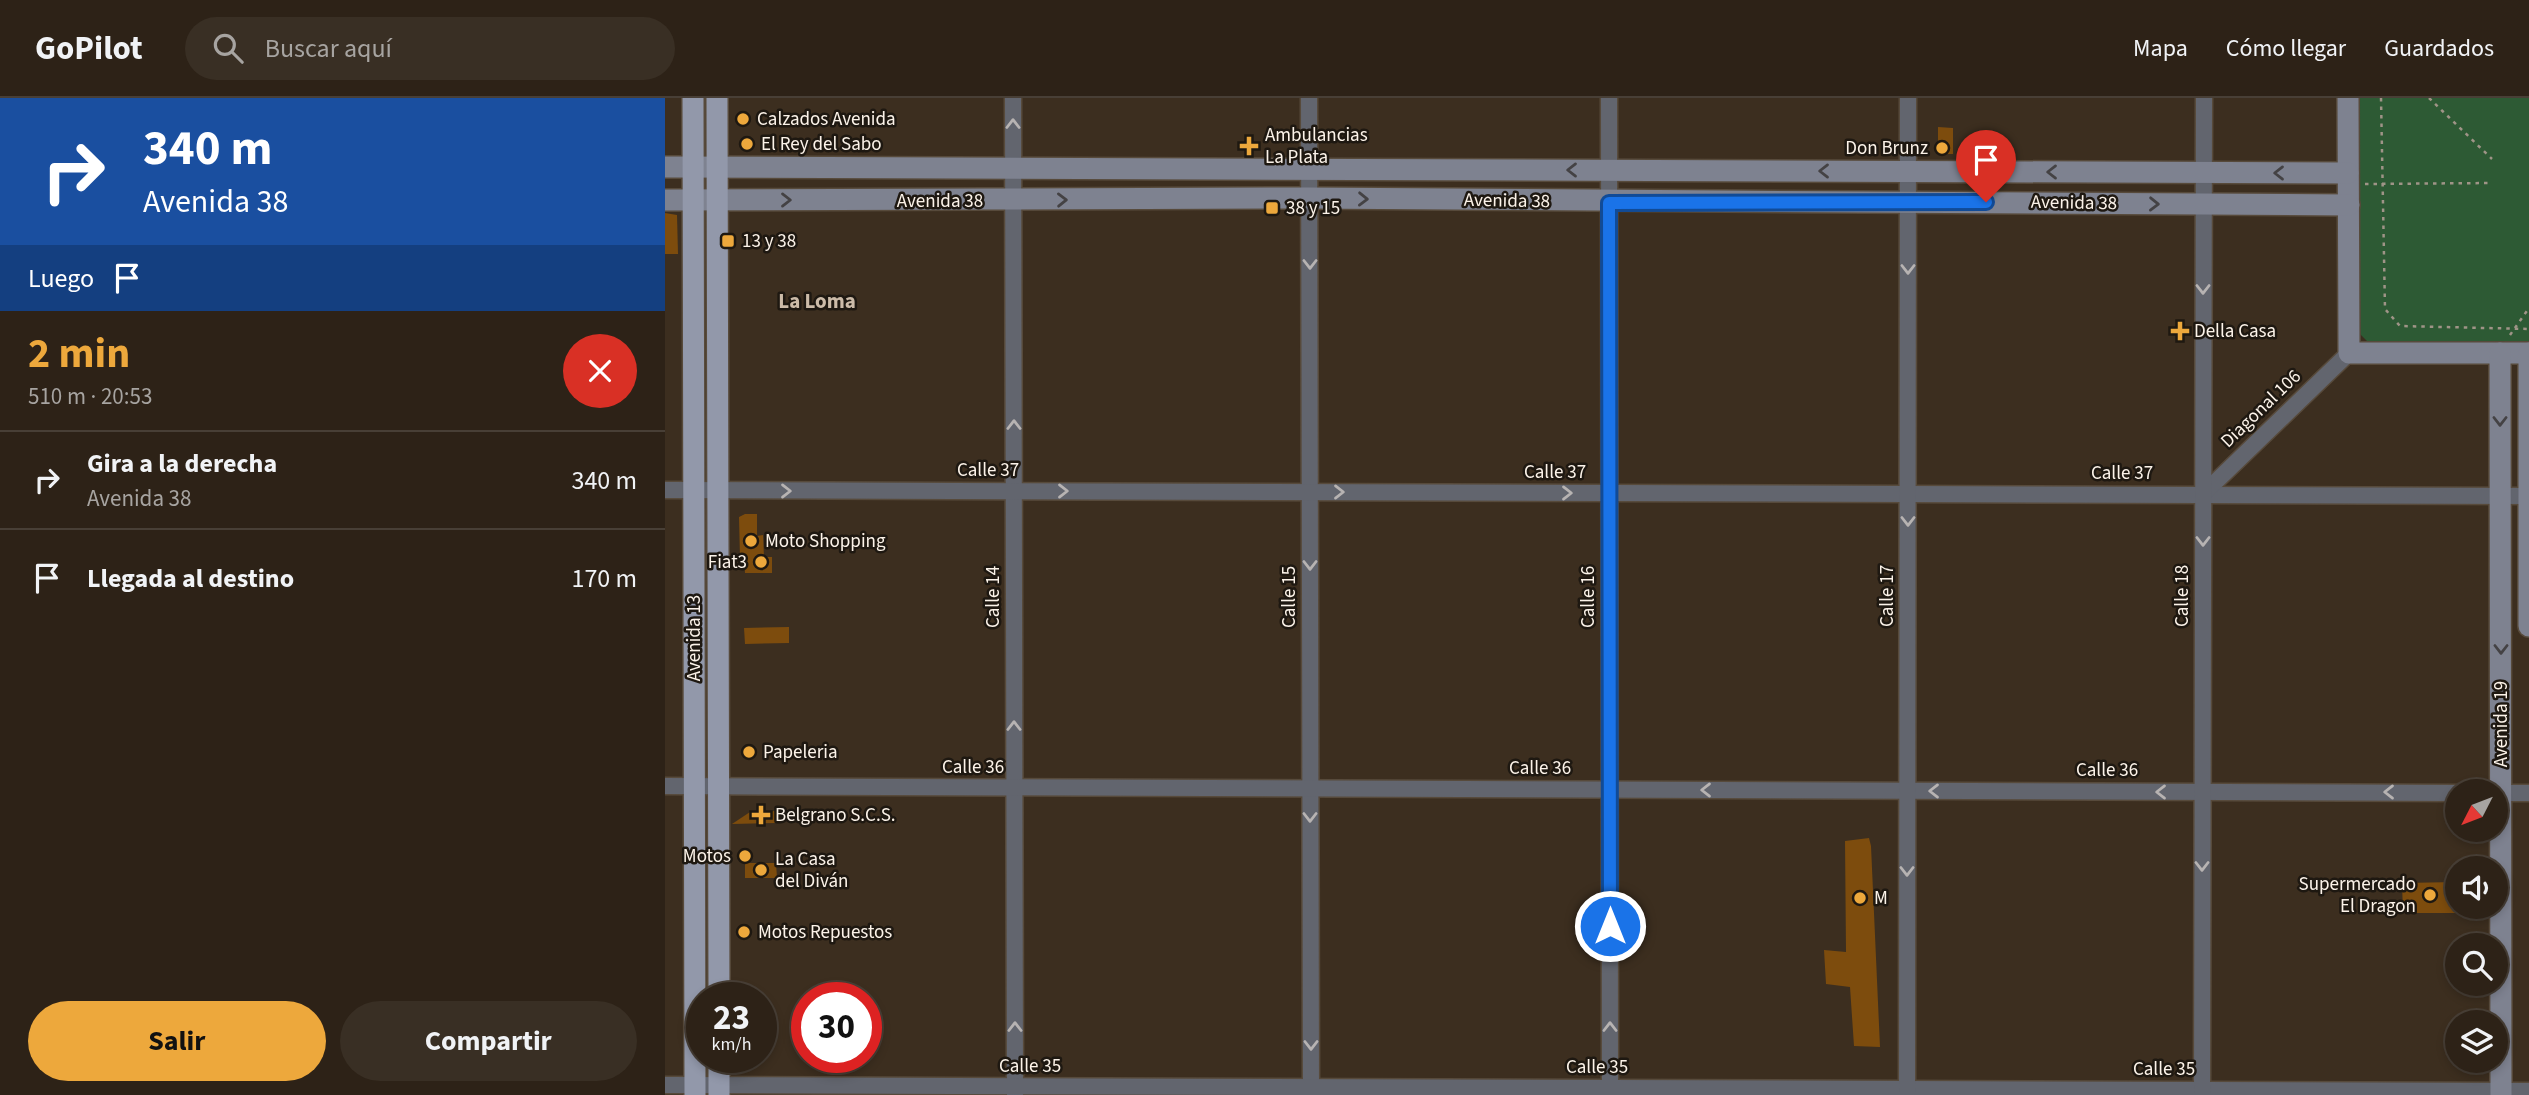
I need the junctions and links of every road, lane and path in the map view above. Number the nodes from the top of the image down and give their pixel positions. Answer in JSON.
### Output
{"nodes":[{"id":1,"x":694,"y":98,"type":"edge"},
{"id":2,"x":717,"y":98,"type":"edge"},
{"id":3,"x":1013,"y":98,"type":"edge"},
{"id":4,"x":1309,"y":98,"type":"edge"},
{"id":5,"x":1609,"y":98,"type":"edge"},
{"id":6,"x":1908,"y":98,"type":"edge"},
{"id":7,"x":2204,"y":98,"type":"edge"},
{"id":8,"x":2348,"y":98,"type":"edge"},
{"id":9,"x":2381,"y":98,"type":"edge"},
{"id":10,"x":2429,"y":98,"type":"edge"},
{"id":11,"x":2493,"y":159,"type":"dead end"},
{"id":12,"x":665,"y":167,"type":"edge"},
{"id":13,"x":694,"y":167,"type":"junction"},
{"id":14,"x":717,"y":167,"type":"junction"},
{"id":15,"x":1014,"y":168,"type":"junction"},
{"id":16,"x":1309,"y":169,"type":"junction"},
{"id":17,"x":1609,"y":170,"type":"junction"},
{"id":18,"x":1908,"y":171,"type":"junction"},
{"id":19,"x":2204,"y":172,"type":"junction"},
{"id":20,"x":2492,"y":183,"type":"dead end"},
{"id":21,"x":2384,"y":184,"type":"junction"},
{"id":22,"x":2348,"y":187,"type":"junction"},
{"id":23,"x":1310,"y":198,"type":"junction"},
{"id":24,"x":665,"y":200,"type":"edge"},
{"id":25,"x":694,"y":200,"type":"junction"},
{"id":26,"x":718,"y":200,"type":"junction"},
{"id":27,"x":1013,"y":201,"type":"junction"},
{"id":28,"x":1908,"y":201,"type":"junction"},
{"id":29,"x":1609,"y":203,"type":"junction"},
{"id":30,"x":2203,"y":205,"type":"junction"},
{"id":31,"x":2529,"y":308,"type":"edge"},
{"id":32,"x":2513,"y":328,"type":"junction"},
{"id":33,"x":2529,"y":329,"type":"edge"},
{"id":34,"x":2349,"y":353,"type":"junction"},
{"id":35,"x":2500,"y":353,"type":"junction"},
{"id":36,"x":2529,"y":353,"type":"edge"},
{"id":37,"x":665,"y":490,"type":"edge"},
{"id":38,"x":694,"y":490,"type":"junction"},
{"id":39,"x":718,"y":490,"type":"junction"},
{"id":40,"x":1014,"y":491,"type":"junction"},
{"id":41,"x":1310,"y":492,"type":"junction"},
{"id":42,"x":1609,"y":493,"type":"junction"},
{"id":43,"x":1908,"y":494,"type":"junction"},
{"id":44,"x":2203,"y":495,"type":"junction"},
{"id":45,"x":2500,"y":495,"type":"junction"},
{"id":46,"x":2529,"y":496,"type":"edge"},
{"id":47,"x":2529,"y":625,"type":"edge"},
{"id":48,"x":2498,"y":779,"type":"edge"},
{"id":49,"x":665,"y":786,"type":"edge"},
{"id":50,"x":694,"y":786,"type":"junction"},
{"id":51,"x":718,"y":787,"type":"junction"},
{"id":52,"x":1014,"y":788,"type":"junction"},
{"id":53,"x":1310,"y":789,"type":"junction"},
{"id":54,"x":1610,"y":790,"type":"junction"},
{"id":55,"x":1907,"y":791,"type":"junction"},
{"id":56,"x":2202,"y":792,"type":"junction"},
{"id":57,"x":2445,"y":793,"type":"edge"},
{"id":58,"x":2508,"y":793,"type":"edge"},
{"id":59,"x":2529,"y":793,"type":"edge"},
{"id":60,"x":2498,"y":842,"type":"edge"},
{"id":61,"x":719,"y":982,"type":"edge"},
{"id":62,"x":665,"y":1085,"type":"edge"},
{"id":63,"x":695,"y":1090,"type":"edge"},
{"id":64,"x":719,"y":1090,"type":"edge"},
{"id":65,"x":1015,"y":1091,"type":"edge"},
{"id":66,"x":1311,"y":1091,"type":"edge"},
{"id":67,"x":2529,"y":1091,"type":"edge"},
{"id":68,"x":1610,"y":1092,"type":"edge"},
{"id":69,"x":1907,"y":1092,"type":"edge"},
{"id":70,"x":2202,"y":1093,"type":"edge"},
{"id":71,"x":2501,"y":1093,"type":"edge"}],
"edges":[{"from":1,"to":13,"type":"main road","name":"Avenida 13"},
{"from":2,"to":14,"type":"main road","name":"Avenida 13"},
{"from":15,"to":3,"type":"street","name":"Calle 14","one_way":true},
{"from":4,"to":16,"type":"street","name":"Calle 15"},
{"from":5,"to":17,"type":"street","name":"Calle 16"},
{"from":6,"to":18,"type":"street","name":"Calle 17"},
{"from":7,"to":19,"type":"street","name":"Calle 18"},
{"from":8,"to":22,"type":"main road"},
{"from":9,"to":21,"type":"path"},
{"from":10,"to":11,"type":"path"},
{"from":12,"to":13,"type":"main road","name":"Avenida 38"},
{"from":13,"to":14,"type":"main road","name":"Avenida 38"},
{"from":13,"to":25,"type":"main road","name":"Avenida 13"},
{"from":14,"to":15,"type":"main road","name":"Avenida 38"},
{"from":14,"to":26,"type":"main road","name":"Avenida 13"},
{"from":15,"to":16,"type":"main road","name":"Avenida 38"},
{"from":15,"to":27,"type":"street","name":"Calle 14"},
{"from":17,"to":16,"type":"main road","name":"Avenida 38","one_way":true},
{"from":16,"to":23,"type":"street","name":"Calle 15"},
{"from":18,"to":17,"type":"main road","name":"Avenida 38","one_way":true},
{"from":17,"to":29,"type":"street","name":"Calle 16"},
{"from":19,"to":18,"type":"main road","name":"Avenida 38","one_way":true},
{"from":18,"to":28,"type":"street","name":"Calle 17"},
{"from":22,"to":19,"type":"main road","name":"Avenida 38","one_way":true},
{"from":19,"to":30,"type":"street","name":"Calle 18"},
{"from":20,"to":21,"type":"path"},
{"from":21,"to":22,"type":"path"},
{"from":21,"to":32,"type":"path"},
{"from":22,"to":30,"type":"main road","name":"Avenida 38"},
{"from":22,"to":34,"type":"main road"},
{"from":27,"to":23,"type":"main road","name":"Avenida 38","one_way":true},
{"from":23,"to":29,"type":"main road","name":"Avenida 38","one_way":true},
{"from":23,"to":41,"type":"street","name":"Calle 15","one_way":true},
{"from":24,"to":25,"type":"main road","name":"Avenida 38"},
{"from":25,"to":26,"type":"main road","name":"Avenida 38"},
{"from":25,"to":38,"type":"main road","name":"Avenida 13"},
{"from":26,"to":27,"type":"main road","name":"Avenida 38","one_way":true},
{"from":26,"to":39,"type":"main road","name":"Avenida 13"},
{"from":40,"to":27,"type":"street","name":"Calle 14","one_way":true},
{"from":28,"to":29,"type":"main road","name":"Avenida 38"},
{"from":28,"to":30,"type":"main road","name":"Avenida 38","one_way":true},
{"from":28,"to":43,"type":"street","name":"Calle 17","one_way":true},
{"from":29,"to":42,"type":"street","name":"Calle 16"},
{"from":30,"to":44,"type":"street","name":"Calle 18","one_way":true},
{"from":31,"to":32,"type":"path"},
{"from":32,"to":33,"type":"path"},
{"from":32,"to":35,"type":"path"},
{"from":34,"to":35,"type":"main road"},
{"from":34,"to":44,"type":"street","name":"Diagonal 106"},
{"from":35,"to":36,"type":"main road"},
{"from":35,"to":45,"type":"main road","name":"Avenida 19","one_way":true},
{"from":36,"to":46,"type":"main road"},
{"from":37,"to":38,"type":"street","name":"Calle 37"},
{"from":38,"to":39,"type":"street","name":"Calle 37"},
{"from":38,"to":50,"type":"main road","name":"Avenida 13"},
{"from":39,"to":40,"type":"street","name":"Calle 37","one_way":true},
{"from":39,"to":51,"type":"main road","name":"Avenida 13"},
{"from":40,"to":41,"type":"street","name":"Calle 37","one_way":true},
{"from":52,"to":40,"type":"street","name":"Calle 14","one_way":true},
{"from":41,"to":42,"type":"street","name":"Calle 37","one_way":true},
{"from":41,"to":53,"type":"street","name":"Calle 15","one_way":true},
{"from":42,"to":43,"type":"street","name":"Calle 37"},
{"from":42,"to":54,"type":"street","name":"Calle 16"},
{"from":43,"to":44,"type":"street","name":"Calle 37"},
{"from":43,"to":55,"type":"street","name":"Calle 17","one_way":true},
{"from":44,"to":45,"type":"street","name":"Calle 37"},
{"from":44,"to":56,"type":"street","name":"Calle 18","one_way":true},
{"from":45,"to":46,"type":"street","name":"Calle 37"},
{"from":45,"to":48,"type":"main road","name":"Avenida 19","one_way":true},
{"from":46,"to":47,"type":"main road"},
{"from":49,"to":50,"type":"street","name":"Calle 36"},
{"from":50,"to":51,"type":"street","name":"Calle 36"},
{"from":50,"to":63,"type":"main road","name":"Avenida 13"},
{"from":51,"to":52,"type":"street","name":"Calle 36"},
{"from":51,"to":61,"type":"main road","name":"Avenida 13"},
{"from":52,"to":53,"type":"street","name":"Calle 36"},
{"from":65,"to":52,"type":"street","name":"Calle 14","one_way":true},
{"from":53,"to":54,"type":"street","name":"Calle 36"},
{"from":53,"to":66,"type":"street","name":"Calle 15","one_way":true},
{"from":55,"to":54,"type":"street","name":"Calle 36","one_way":true},
{"from":68,"to":54,"type":"street","name":"Calle 16","one_way":true},
{"from":56,"to":55,"type":"street","name":"Calle 36","one_way":true},
{"from":55,"to":69,"type":"street","name":"Calle 17","one_way":true},
{"from":57,"to":56,"type":"street","name":"Calle 36","one_way":true},
{"from":56,"to":70,"type":"street","name":"Calle 18","one_way":true},
{"from":58,"to":59,"type":"street"},
{"from":60,"to":71,"type":"main road","name":"Avenida 19"},
{"from":62,"to":63,"type":"street","name":"Calle 35"},
{"from":63,"to":64,"type":"street","name":"Calle 35"},
{"from":64,"to":65,"type":"street","name":"Calle 35"},
{"from":65,"to":66,"type":"street","name":"Calle 35"},
{"from":66,"to":68,"type":"street","name":"Calle 35"},
{"from":67,"to":71,"type":"street","name":"Calle 35"},
{"from":68,"to":69,"type":"street","name":"Calle 35"},
{"from":69,"to":70,"type":"street","name":"Calle 35"},
{"from":70,"to":71,"type":"street","name":"Calle 35"}]}
